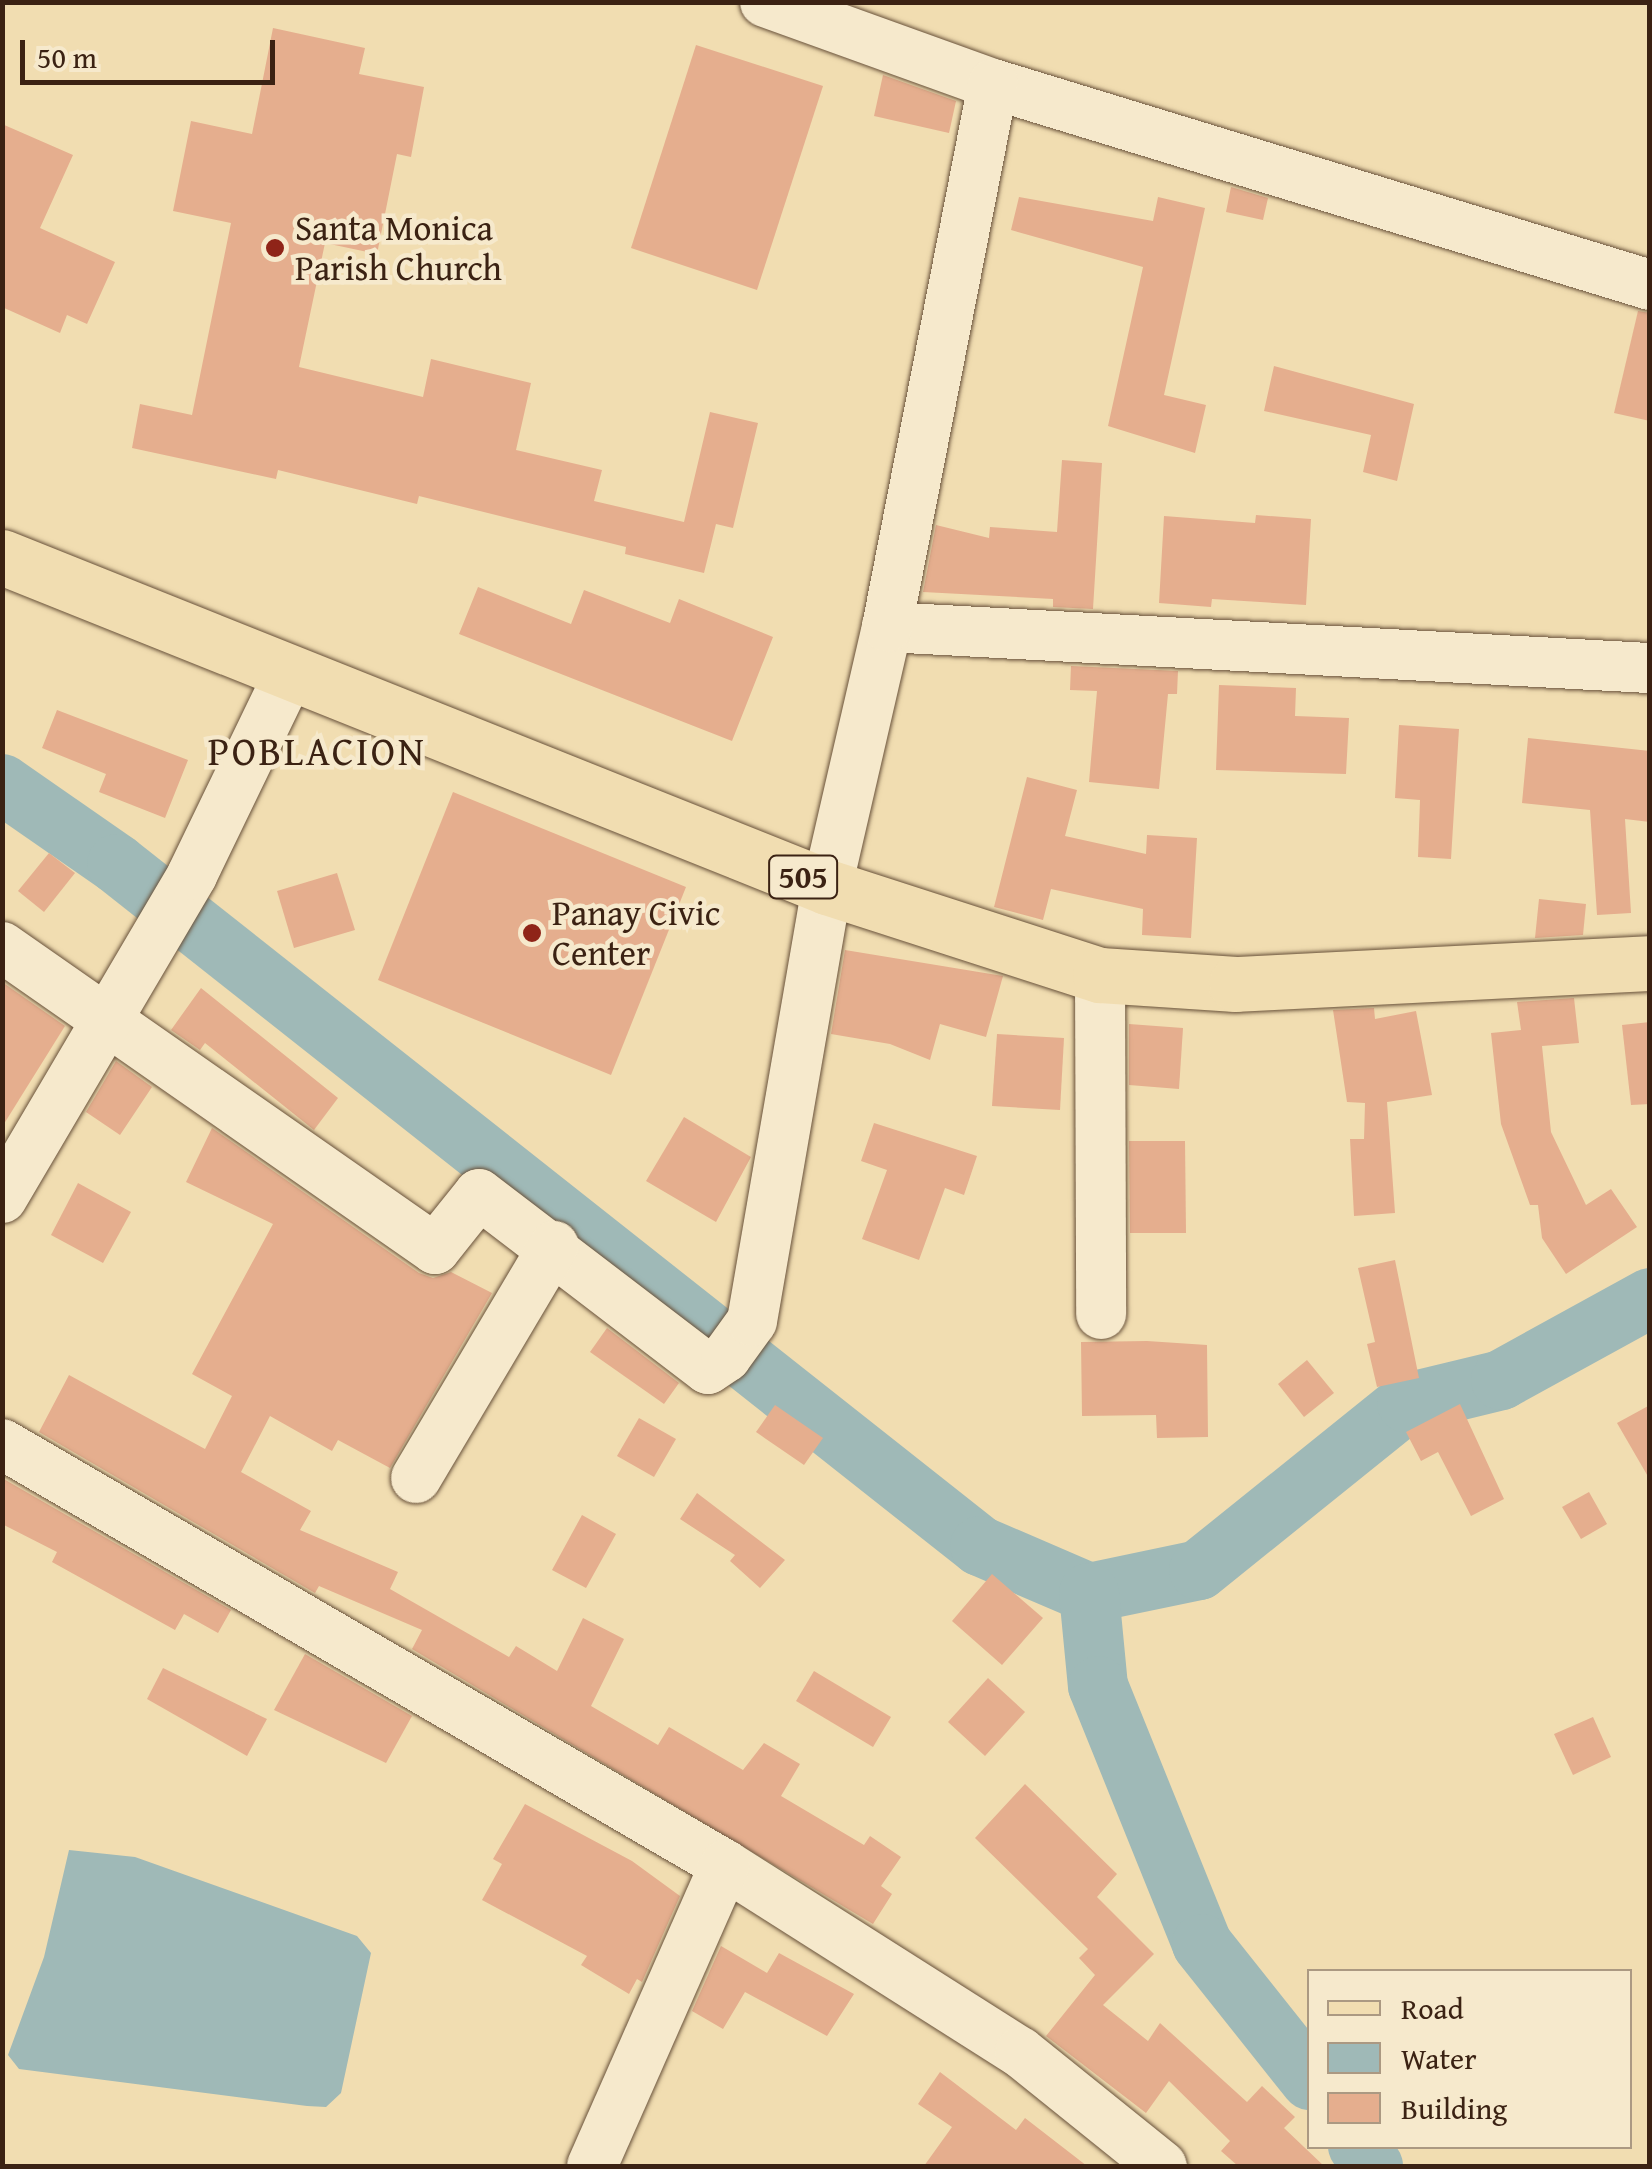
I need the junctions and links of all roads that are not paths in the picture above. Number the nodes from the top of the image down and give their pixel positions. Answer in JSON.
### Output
{"nodes":[{"id":1,"x":765,"y":2,"type":"edge"},
{"id":2,"x":993,"y":84,"type":"junction"},
{"id":3,"x":1650,"y":285,"type":"edge"},
{"id":4,"x":2,"y":557,"type":"edge"},
{"id":5,"x":887,"y":627,"type":"junction"},
{"id":6,"x":1650,"y":668,"type":"edge"},
{"id":7,"x":289,"y":674,"type":"junction"},
{"id":8,"x":827,"y":887,"type":"junction"},
{"id":9,"x":2,"y":947,"type":"edge"},
{"id":10,"x":1650,"y":963,"type":"edge"},
{"id":11,"x":1100,"y":975,"type":"junction"},
{"id":12,"x":109,"y":1024,"type":"junction"},
{"id":13,"x":2,"y":1198,"type":"edge"},
{"id":14,"x":554,"y":1246,"type":"junction"},
{"id":15,"x":1101,"y":1314,"type":"dead end"},
{"id":16,"x":2,"y":1444,"type":"edge"},
{"id":17,"x":416,"y":1478,"type":"dead end"},
{"id":18,"x":724,"y":1864,"type":"junction"},
{"id":19,"x":592,"y":2166,"type":"edge"},
{"id":20,"x":1162,"y":2166,"type":"edge"}],
"edges":[{"from":1,"to":2,"type":"street"},
{"from":2,"to":3,"type":"street"},
{"from":2,"to":5,"type":"street"},
{"from":4,"to":7,"type":"main road","number":"505"},
{"from":5,"to":6,"type":"street"},
{"from":5,"to":8,"type":"street"},
{"from":7,"to":8,"type":"main road","number":"505"},
{"from":7,"to":12,"type":"street"},
{"from":8,"to":11,"type":"main road","number":"505"},
{"from":8,"to":14,"type":"street"},
{"from":9,"to":12,"type":"street"},
{"from":10,"to":11,"type":"main road","number":"505"},
{"from":11,"to":15,"type":"street"},
{"from":12,"to":13,"type":"street"},
{"from":12,"to":14,"type":"street"},
{"from":14,"to":17,"type":"street"},
{"from":16,"to":18,"type":"street"},
{"from":18,"to":19,"type":"street"},
{"from":18,"to":20,"type":"street"}]}
